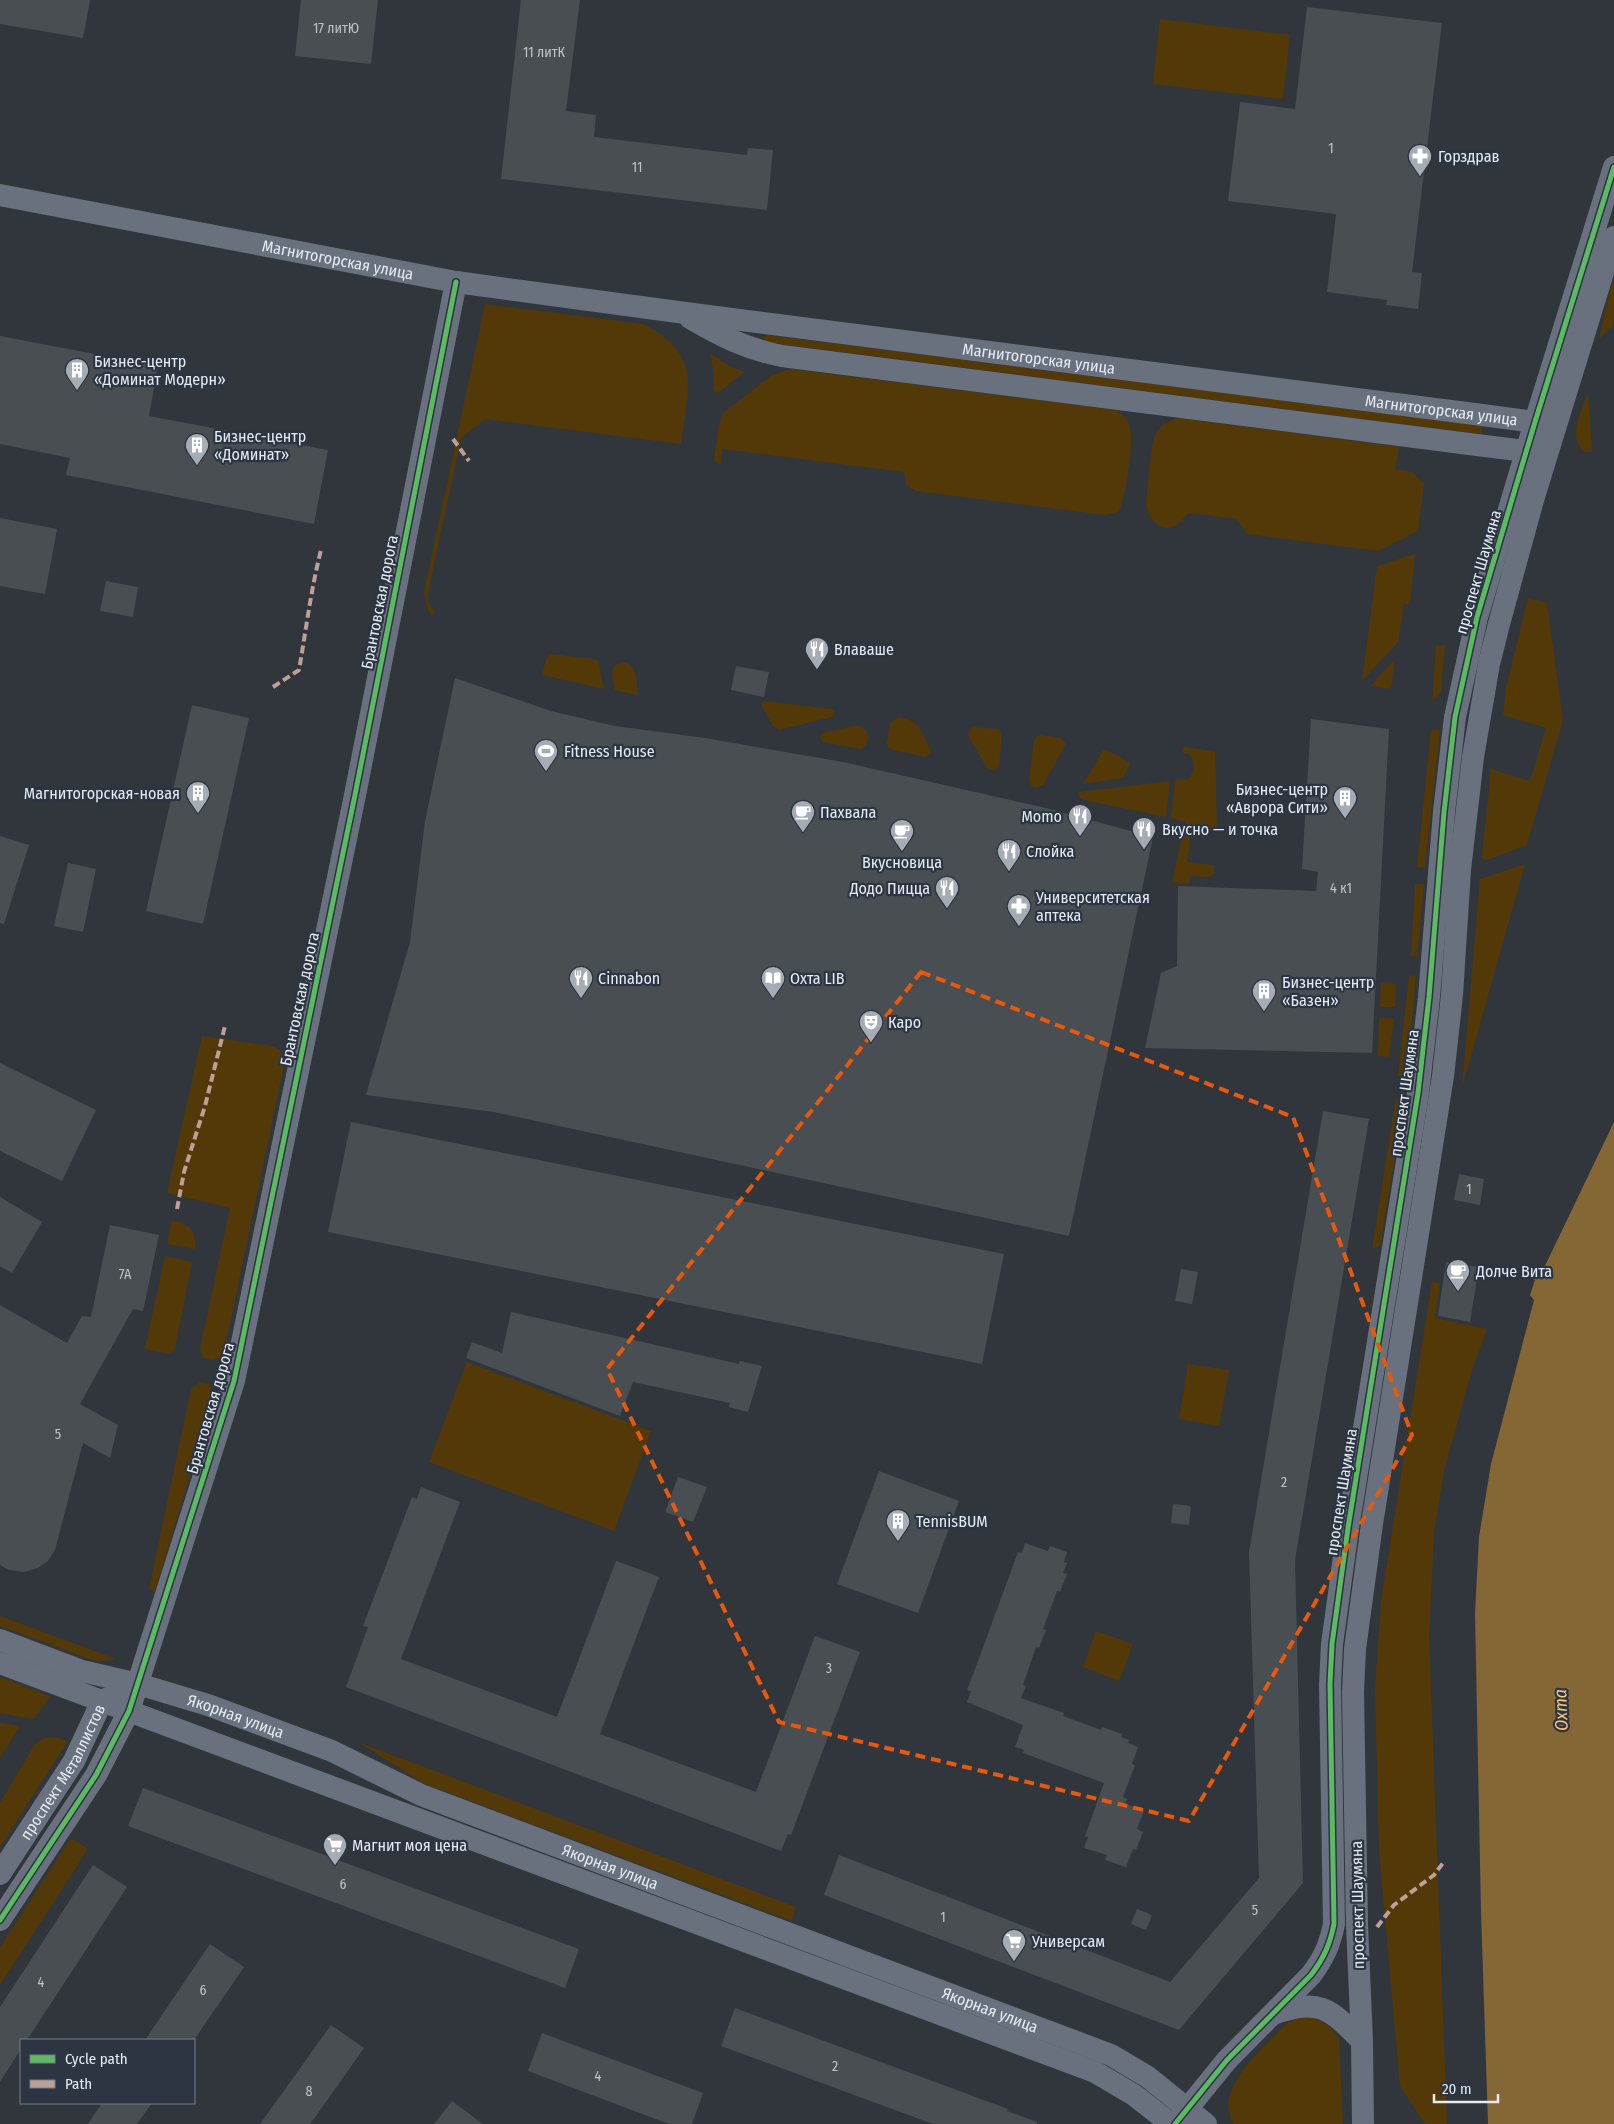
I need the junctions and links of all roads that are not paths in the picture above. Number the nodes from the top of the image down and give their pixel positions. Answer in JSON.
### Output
{"nodes":[{"id":1,"x":1614,"y":168,"type":"edge"},
{"id":2,"x":0,"y":195,"type":"edge"},
{"id":3,"x":1614,"y":237,"type":"edge"},
{"id":4,"x":456,"y":282,"type":"junction"},
{"id":5,"x":678,"y":312,"type":"junction"},
{"id":6,"x":1535,"y":422,"type":"junction"},
{"id":7,"x":1551,"y":443,"type":"junction"},
{"id":8,"x":1526,"y":451,"type":"junction"},
{"id":9,"x":0,"y":1640,"type":"edge"},
{"id":10,"x":0,"y":1663,"type":"edge"},
{"id":11,"x":138,"y":1684,"type":"junction"},
{"id":12,"x":102,"y":1701,"type":"junction"},
{"id":13,"x":129,"y":1711,"type":"junction"},
{"id":14,"x":0,"y":1874,"type":"edge"},
{"id":15,"x":0,"y":1920,"type":"edge"},
{"id":16,"x":1270,"y":2015,"type":"junction"},
{"id":17,"x":1362,"y":2042,"type":"junction"},
{"id":18,"x":1178,"y":2118,"type":"edge"},
{"id":19,"x":1206,"y":2124,"type":"edge"},
{"id":20,"x":1363,"y":2124,"type":"edge"}],
"edges":[{"from":1,"to":6,"type":"street","name":"проспект Шаумяна"},
{"from":2,"to":4,"type":"street","name":"Магнитогорская улица"},
{"from":3,"to":7,"type":"street","name":"проспект Шаумяна"},
{"from":4,"to":5,"type":"street","name":"Магнитогорская улица"},
{"from":4,"to":11,"type":"street","name":"Брантовская дорога"},
{"from":5,"to":6,"type":"street","name":"Магнитогорская улица"},
{"from":5,"to":8,"type":"street","name":"Магнитогорская улица"},
{"from":6,"to":7,"type":"street","name":"Магнитогорская улица"},
{"from":6,"to":8,"type":"street","name":"проспект Шаумяна"},
{"from":7,"to":8,"type":"street","name":"Магнитогорская улица"},
{"from":7,"to":17,"type":"street","name":"проспект Шаумяна"},
{"from":8,"to":16,"type":"street","name":"проспект Шаумяна"},
{"from":9,"to":11,"type":"street","name":"Якорная улица"},
{"from":10,"to":12,"type":"street","name":"Якорная улица"},
{"from":11,"to":12,"type":"street","name":"проспект Металлистов"},
{"from":11,"to":13,"type":"street","name":"Брантовская дорога"},
{"from":11,"to":18,"type":"street","name":"Якорная улица"},
{"from":12,"to":13,"type":"street","name":"Якорная улица"},
{"from":12,"to":14,"type":"street","name":"проспект Металлистов"},
{"from":13,"to":15,"type":"street","name":"проспект Металлистов"},
{"from":13,"to":18,"type":"street","name":"Якорная улица"},
{"from":16,"to":17,"type":"street"},
{"from":16,"to":18,"type":"street","name":"проспект Шаумяна"},
{"from":17,"to":20,"type":"street","name":"проспект Шаумяна"},
{"from":18,"to":19,"type":"street","name":"Якорная улица"}]}
